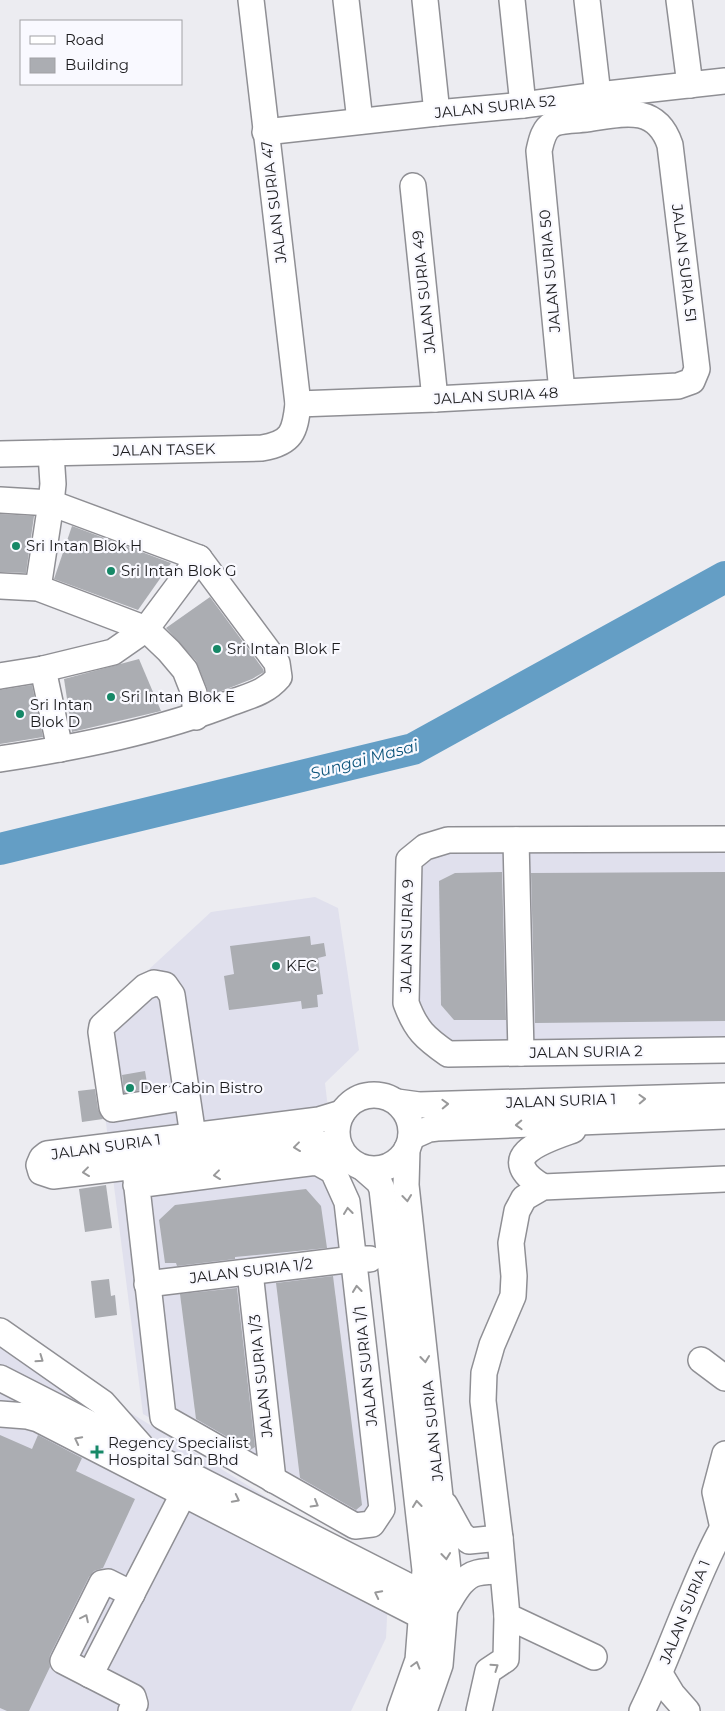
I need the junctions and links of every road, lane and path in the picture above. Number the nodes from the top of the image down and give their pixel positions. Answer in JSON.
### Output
{"nodes":[{"id":1,"x":251,"y":0,"type":"edge"},
{"id":2,"x":346,"y":0,"type":"edge"},
{"id":3,"x":425,"y":0,"type":"edge"},
{"id":4,"x":512,"y":0,"type":"edge"},
{"id":5,"x":588,"y":0,"type":"edge"},
{"id":6,"x":679,"y":0,"type":"edge"},
{"id":7,"x":725,"y":81,"type":"edge"},
{"id":8,"x":690,"y":85,"type":"junction"},
{"id":9,"x":598,"y":94,"type":"junction"},
{"id":10,"x":628,"y":102,"type":"junction"},
{"id":11,"x":523,"y":106,"type":"junction"},
{"id":12,"x":437,"y":113,"type":"junction"},
{"id":13,"x":360,"y":121,"type":"junction"},
{"id":14,"x":265,"y":132,"type":"junction"},
{"id":15,"x":413,"y":186,"type":"dead end"},
{"id":16,"x":692,"y":381,"type":"joint"},
{"id":17,"x":562,"y":392,"type":"junction"},
{"id":18,"x":434,"y":399,"type":"junction"},
{"id":19,"x":298,"y":404,"type":"junction"},
{"id":20,"x":51,"y":453,"type":"junction"},
{"id":21,"x":0,"y":454,"type":"edge"},
{"id":22,"x":0,"y":500,"type":"edge"},
{"id":23,"x":51,"y":503,"type":"junction"},
{"id":24,"x":198,"y":558,"type":"junction"},
{"id":25,"x":0,"y":586,"type":"edge"},
{"id":26,"x":38,"y":588,"type":"junction"},
{"id":27,"x":146,"y":629,"type":"junction"},
{"id":28,"x":44,"y":669,"type":"junction"},
{"id":29,"x":0,"y":676,"type":"edge"},
{"id":30,"x":196,"y":717,"type":"junction"},
{"id":31,"x":60,"y":749,"type":"junction"},
{"id":32,"x":0,"y":759,"type":"edge"},
{"id":33,"x":725,"y":839,"type":"edge"},
{"id":34,"x":516,"y":840,"type":"junction"},
{"id":35,"x":725,"y":1050,"type":"edge"},
{"id":36,"x":521,"y":1053,"type":"junction"},
{"id":37,"x":448,"y":1054,"type":"joint"},
{"id":38,"x":725,"y":1096,"type":"edge"},
{"id":39,"x":187,"y":1097,"type":"junction"},
{"id":40,"x":396,"y":1102,"type":"junction"},
{"id":41,"x":342,"y":1113,"type":"junction"},
{"id":42,"x":725,"y":1116,"type":"edge"},
{"id":43,"x":594,"y":1122,"type":"junction"},
{"id":44,"x":193,"y":1136,"type":"junction"},
{"id":45,"x":409,"y":1143,"type":"junction"},
{"id":46,"x":343,"y":1154,"type":"junction"},
{"id":47,"x":134,"y":1165,"type":"junction"},
{"id":48,"x":364,"y":1168,"type":"junction"},
{"id":49,"x":725,"y":1180,"type":"edge"},
{"id":50,"x":543,"y":1187,"type":"junction"},
{"id":51,"x":354,"y":1259,"type":"junction"},
{"id":52,"x":250,"y":1272,"type":"junction"},
{"id":53,"x":148,"y":1284,"type":"junction"},
{"id":54,"x":396,"y":1315,"type":"junction"},
{"id":55,"x":0,"y":1331,"type":"edge"},
{"id":56,"x":701,"y":1360,"type":"dead end"},
{"id":57,"x":0,"y":1378,"type":"edge"},
{"id":58,"x":725,"y":1378,"type":"edge"},
{"id":59,"x":0,"y":1414,"type":"edge"},
{"id":60,"x":147,"y":1453,"type":"junction"},
{"id":61,"x":725,"y":1454,"type":"edge"},
{"id":62,"x":273,"y":1480,"type":"junction"},
{"id":63,"x":188,"y":1485,"type":"junction"},
{"id":64,"x":440,"y":1496,"type":"junction"},
{"id":65,"x":724,"y":1526,"type":"edge"},
{"id":66,"x":500,"y":1538,"type":"junction"},
{"id":67,"x":502,"y":1571,"type":"junction"},
{"id":68,"x":424,"y":1587,"type":"junction"},
{"id":69,"x":445,"y":1608,"type":"junction"},
{"id":70,"x":421,"y":1616,"type":"junction"},
{"id":71,"x":508,"y":1616,"type":"junction"},
{"id":72,"x":594,"y":1657,"type":"dead end"},
{"id":73,"x":660,"y":1674,"type":"junction"},
{"id":74,"x":131,"y":1711,"type":"edge"},
{"id":75,"x":400,"y":1711,"type":"edge"},
{"id":76,"x":424,"y":1711,"type":"edge"},
{"id":77,"x":480,"y":1711,"type":"edge"},
{"id":78,"x":642,"y":1711,"type":"edge"},
{"id":79,"x":648,"y":1711,"type":"edge"},
{"id":80,"x":672,"y":1711,"type":"edge"},
{"id":81,"x":688,"y":1711,"type":"edge"}],
"edges":[{"from":1,"to":14,"type":"street","name":"JALAN SURIA 47"},
{"from":2,"to":13,"type":"street"},
{"from":3,"to":12,"type":"street"},
{"from":4,"to":11,"type":"street"},
{"from":5,"to":9,"type":"street"},
{"from":6,"to":8,"type":"street"},
{"from":7,"to":8,"type":"street","name":"JALAN SURIA 52"},
{"from":8,"to":10,"type":"street","name":"JALAN SURIA 52"},
{"from":9,"to":10,"type":"street","name":"JALAN SURIA 52"},
{"from":9,"to":11,"type":"street","name":"JALAN SURIA 52"},
{"from":10,"to":16,"type":"street","name":"JALAN SURIA 51"},
{"from":10,"to":17,"type":"street","name":"JALAN SURIA 50"},
{"from":11,"to":12,"type":"street","name":"JALAN SURIA 52"},
{"from":12,"to":13,"type":"street","name":"JALAN SURIA 52"},
{"from":13,"to":14,"type":"street","name":"JALAN SURIA 52"},
{"from":14,"to":19,"type":"street","name":"JALAN SURIA 47"},
{"from":15,"to":18,"type":"street","name":"JALAN SURIA 49"},
{"from":16,"to":17,"type":"street","name":"JALAN SURIA 48"},
{"from":17,"to":18,"type":"street","name":"JALAN SURIA 48"},
{"from":18,"to":19,"type":"street","name":"JALAN SURIA 48"},
{"from":19,"to":20,"type":"street","name":"JALAN TASEK"},
{"from":20,"to":21,"type":"street","name":"JALAN TASEK"},
{"from":20,"to":23,"type":"street"},
{"from":22,"to":23,"type":"street"},
{"from":23,"to":24,"type":"street"},
{"from":23,"to":26,"type":"street"},
{"from":24,"to":27,"type":"street"},
{"from":24,"to":30,"type":"street"},
{"from":25,"to":26,"type":"street"},
{"from":26,"to":27,"type":"street"},
{"from":27,"to":28,"type":"street"},
{"from":27,"to":30,"type":"street"},
{"from":28,"to":29,"type":"street"},
{"from":28,"to":31,"type":"street"},
{"from":30,"to":31,"type":"street"},
{"from":31,"to":32,"type":"street"},
{"from":33,"to":34,"type":"street"},
{"from":34,"to":36,"type":"street"},
{"from":34,"to":37,"type":"street","name":"JALAN SURIA 9"},
{"from":35,"to":36,"type":"street","name":"JALAN SURIA 2"},
{"from":36,"to":37,"type":"street","name":"JALAN SURIA 2"},
{"from":40,"to":38,"type":"street","name":"JALAN SURIA 1","one_way":true},
{"from":39,"to":39,"type":"street"},
{"from":39,"to":44,"type":"street"},
{"from":40,"to":41,"type":"street"},
{"from":40,"to":45,"type":"street"},
{"from":41,"to":44,"type":"street","name":"JALAN SURIA 1"},
{"from":41,"to":46,"type":"street"},
{"from":42,"to":43,"type":"street","name":"JALAN SURIA 1"},
{"from":43,"to":45,"type":"street","name":"JALAN SURIA 1","one_way":true},
{"from":43,"to":50,"type":"street"},
{"from":44,"to":47,"type":"street","name":"JALAN SURIA 1"},
{"from":45,"to":48,"type":"street"},
{"from":45,"to":64,"type":"street","name":"JALAN SURIA","one_way":true},
{"from":46,"to":47,"type":"street","name":"JALAN SURIA 1","one_way":true},
{"from":46,"to":48,"type":"street"},
{"from":51,"to":47,"type":"street","name":"JALAN SURIA 1/1","one_way":true},
{"from":47,"to":53,"type":"street"},
{"from":48,"to":54,"type":"street","name":"JALAN SURIA"},
{"from":49,"to":50,"type":"street"},
{"from":50,"to":66,"type":"street"},
{"from":51,"to":52,"type":"street","name":"JALAN SURIA 1/2"},
{"from":51,"to":54,"type":"street"},
{"from":62,"to":51,"type":"street","name":"JALAN SURIA 1/1","one_way":true},
{"from":52,"to":53,"type":"street","name":"JALAN SURIA 1/2"},
{"from":52,"to":62,"type":"street","name":"JALAN SURIA 1/3"},
{"from":53,"to":62,"type":"street","name":"JALAN SURIA 1/1"},
{"from":68,"to":54,"type":"street","name":"JALAN SURIA","one_way":true},
{"from":55,"to":60,"type":"street","one_way":true},
{"from":56,"to":58,"type":"street"},
{"from":57,"to":60,"type":"street"},
{"from":63,"to":59,"type":"street","one_way":true},
{"from":60,"to":63,"type":"street"},
{"from":61,"to":65,"type":"street"},
{"from":63,"to":68,"type":"street","one_way":true},
{"from":70,"to":63,"type":"street","one_way":true},
{"from":63,"to":74,"type":"street"},
{"from":64,"to":66,"type":"street"},
{"from":64,"to":69,"type":"street","name":"JALAN SURIA","one_way":true},
{"from":65,"to":73,"type":"street","name":"JALAN SURIA 1"},
{"from":66,"to":67,"type":"street"},
{"from":67,"to":69,"type":"street"},
{"from":67,"to":71,"type":"street"},
{"from":68,"to":70,"type":"street","name":"JALAN SURIA"},
{"from":69,"to":76,"type":"street","name":"JALAN SURIA"},
{"from":75,"to":70,"type":"street","name":"JALAN SURIA","one_way":true},
{"from":71,"to":72,"type":"street"},
{"from":77,"to":71,"type":"street","one_way":true},
{"from":73,"to":78,"type":"street","name":"JALAN SURIA 1"},
{"from":73,"to":81,"type":"street","name":"JALAN SURIA 1"},
{"from":79,"to":80,"type":"street"}]}
